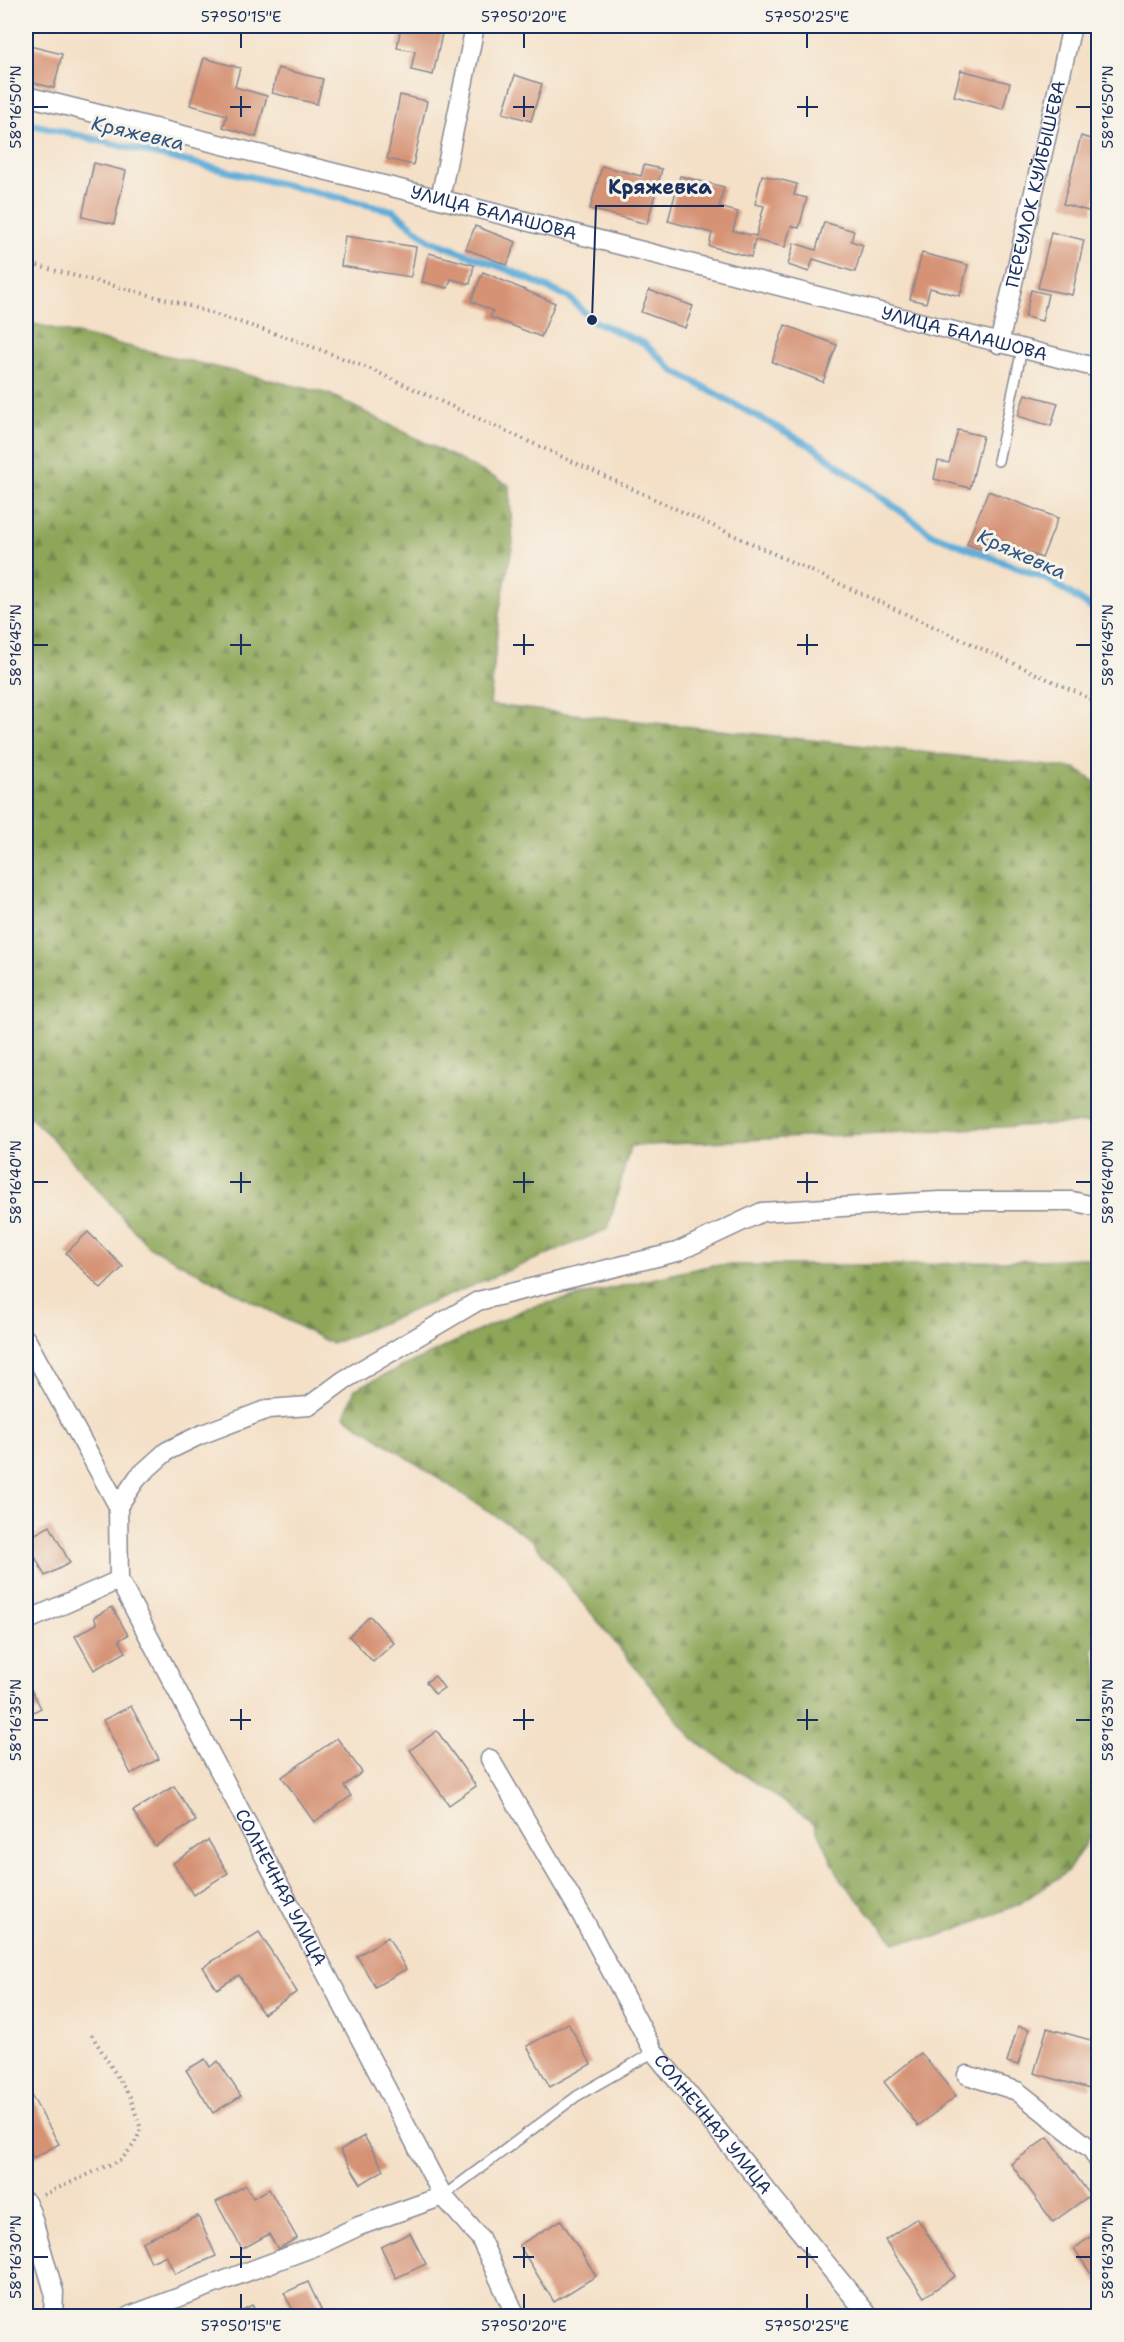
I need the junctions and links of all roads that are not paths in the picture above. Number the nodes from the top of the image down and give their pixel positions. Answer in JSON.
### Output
{"nodes":[{"id":1,"x":475,"y":26,"type":"edge"},
{"id":2,"x":1072,"y":26,"type":"edge"},
{"id":3,"x":26,"y":96,"type":"edge"},
{"id":4,"x":440,"y":199,"type":"junction"},
{"id":5,"x":999,"y":344,"type":"junction"},
{"id":6,"x":1022,"y":350,"type":"junction"},
{"id":7,"x":1098,"y":368,"type":"edge"},
{"id":8,"x":998,"y":461,"type":"dead end"},
{"id":9,"x":1098,"y":1207,"type":"edge"},
{"id":10,"x":26,"y":1339,"type":"edge"},
{"id":11,"x":118,"y":1506,"type":"junction"},
{"id":12,"x":119,"y":1580,"type":"junction"},
{"id":13,"x":26,"y":1621,"type":"edge"},
{"id":14,"x":490,"y":1759,"type":"dead end"},
{"id":15,"x":654,"y":2052,"type":"junction"},
{"id":16,"x":967,"y":2075,"type":"dead end"},
{"id":17,"x":1098,"y":2160,"type":"edge"},
{"id":18,"x":443,"y":2196,"type":"junction"},
{"id":19,"x":26,"y":2203,"type":"edge"},
{"id":20,"x":53,"y":2316,"type":"edge"},
{"id":21,"x":129,"y":2316,"type":"edge"},
{"id":22,"x":516,"y":2316,"type":"edge"},
{"id":23,"x":869,"y":2316,"type":"edge"}],
"edges":[{"from":1,"to":4,"type":"street"},
{"from":2,"to":5,"type":"street","name":"ПЕРЕУЛОК КУЙБЫШЕВА"},
{"from":3,"to":4,"type":"street","name":"УЛИЦА БАЛАШОВА"},
{"from":4,"to":5,"type":"street","name":"УЛИЦА БАЛАШОВА"},
{"from":5,"to":6,"type":"street","name":"УЛИЦА БАЛАШОВА"},
{"from":6,"to":7,"type":"street","name":"УЛИЦА БАЛАШОВА"},
{"from":6,"to":8,"type":"lane"},
{"from":9,"to":11,"type":"street"},
{"from":10,"to":11,"type":"street"},
{"from":11,"to":12,"type":"street"},
{"from":12,"to":13,"type":"street"},
{"from":12,"to":18,"type":"street","name":"СОЛНЕЧНАЯ УЛИЦА"},
{"from":14,"to":15,"type":"street","name":"СОЛНЕЧНАЯ УЛИЦА"},
{"from":15,"to":18,"type":"lane"},
{"from":15,"to":23,"type":"street","name":"СОЛНЕЧНАЯ УЛИЦА"},
{"from":16,"to":17,"type":"street"},
{"from":18,"to":21,"type":"street"},
{"from":18,"to":22,"type":"street","name":"СОЛНЕЧНАЯ УЛИЦА"},
{"from":19,"to":20,"type":"street"}]}
